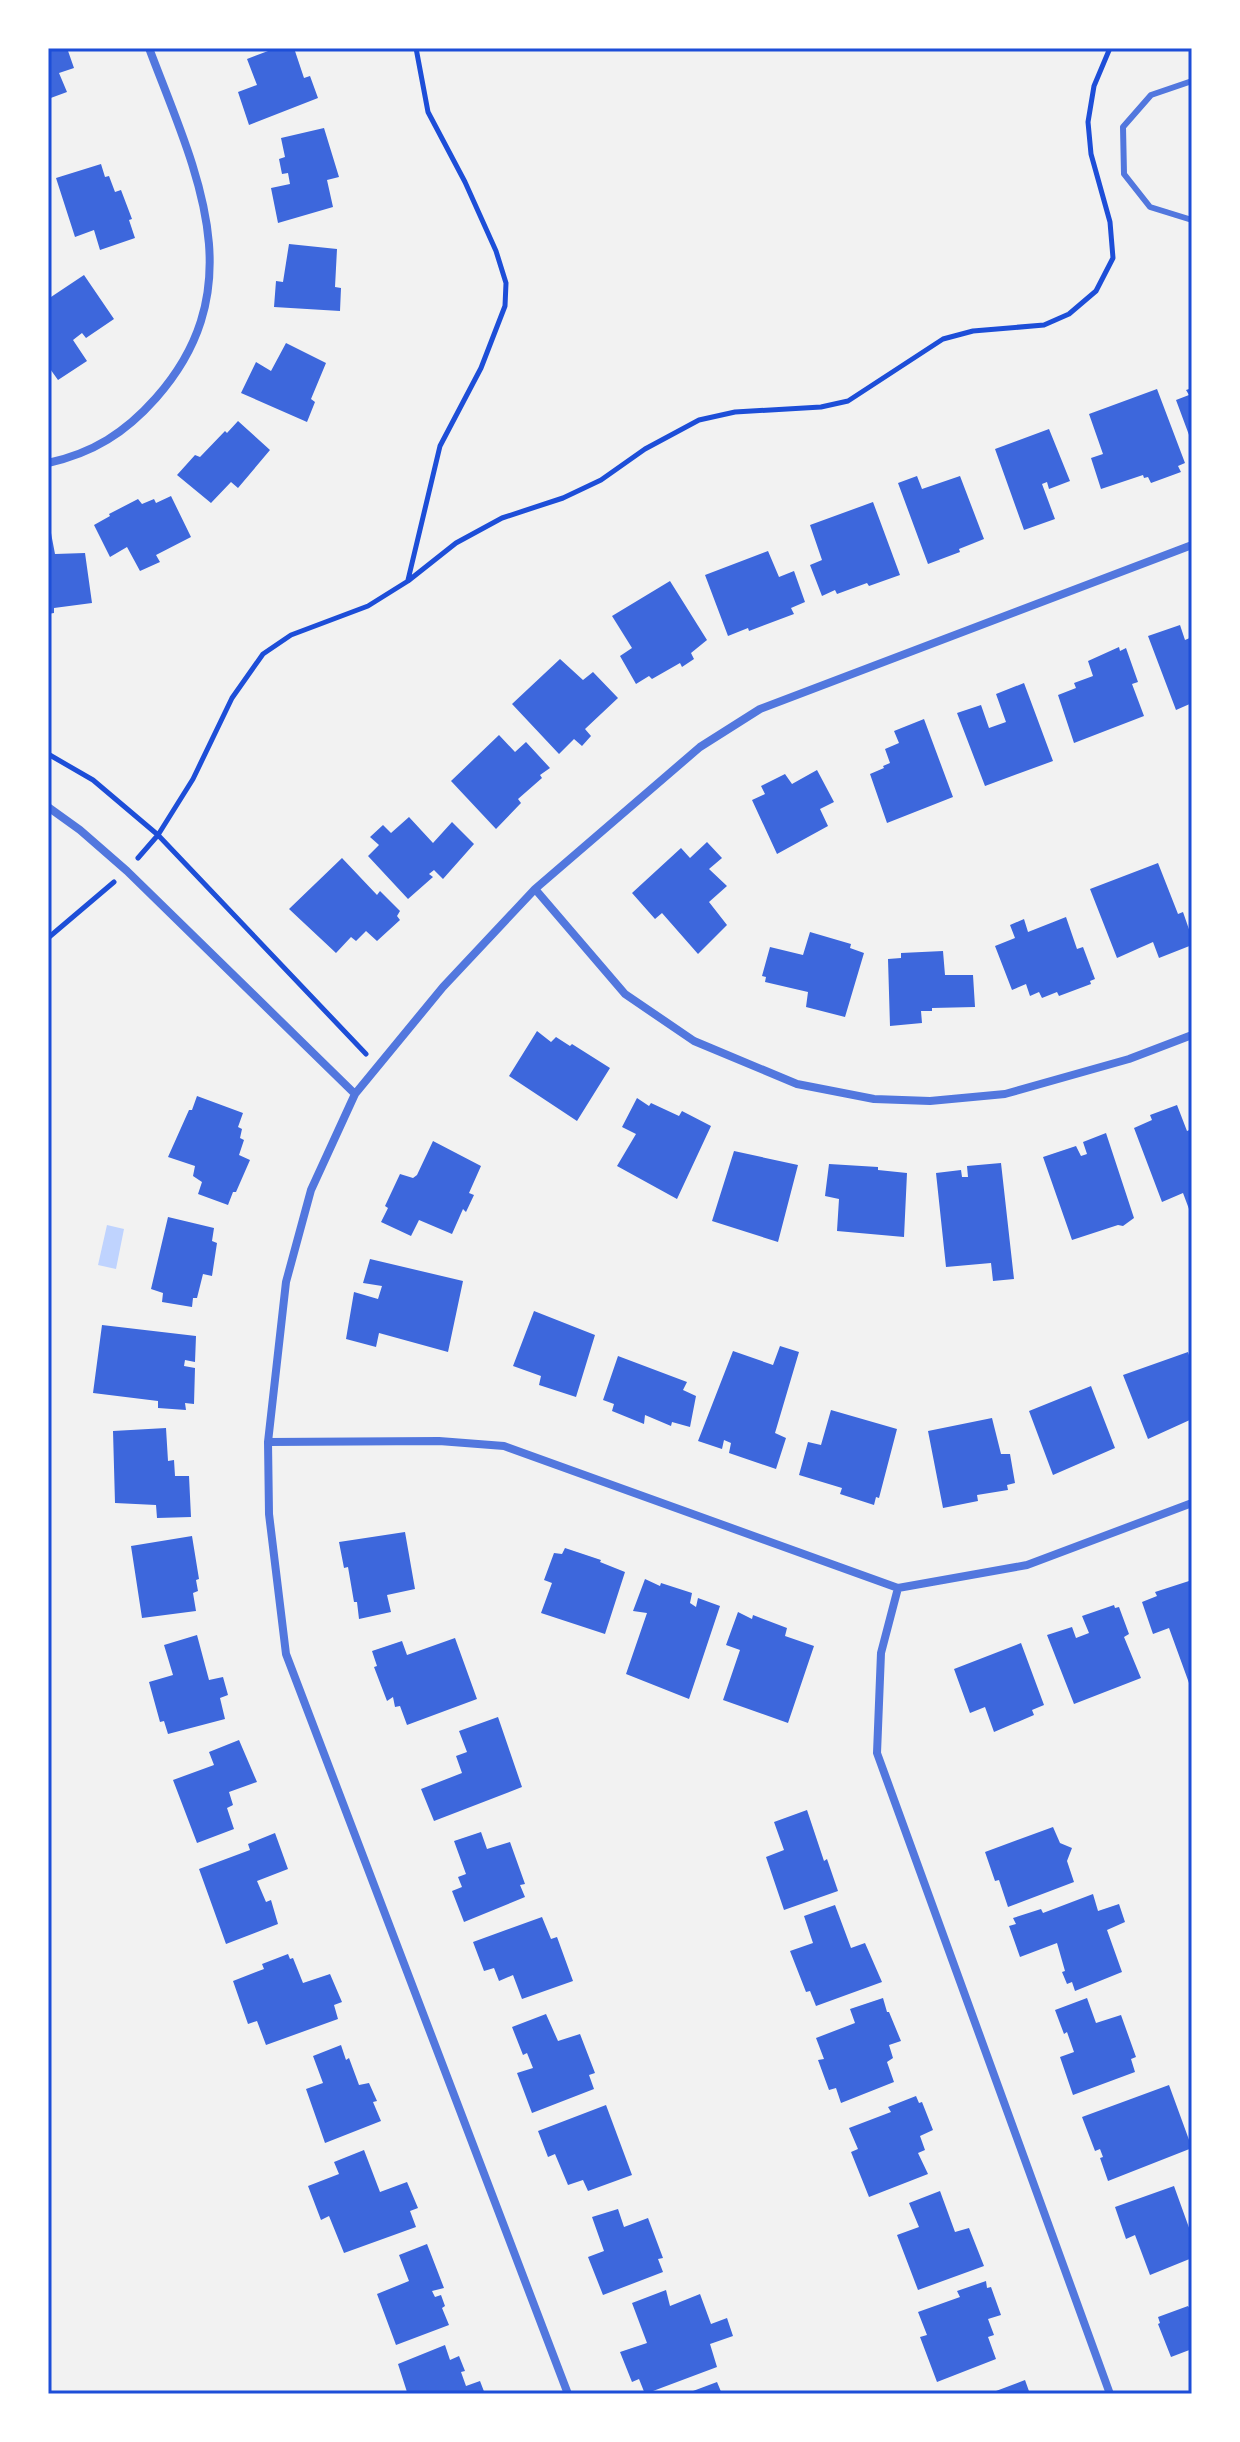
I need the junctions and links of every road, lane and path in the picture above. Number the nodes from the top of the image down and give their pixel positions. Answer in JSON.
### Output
{"nodes":[{"id":1,"x":149,"y":48,"type":"edge"},
{"id":2,"x":416,"y":48,"type":"edge"},
{"id":3,"x":1110,"y":48,"type":"edge"},
{"id":4,"x":1192,"y":81,"type":"edge"},
{"id":5,"x":1192,"y":220,"type":"edge"},
{"id":6,"x":48,"y":463,"type":"edge"},
{"id":7,"x":1192,"y":545,"type":"edge"},
{"id":8,"x":408,"y":581,"type":"junction"},
{"id":9,"x":48,"y":754,"type":"edge"},
{"id":10,"x":48,"y":807,"type":"edge"},
{"id":11,"x":158,"y":835,"type":"junction"},
{"id":12,"x":127,"y":871,"type":"junction"},
{"id":13,"x":535,"y":889,"type":"junction"},
{"id":14,"x":48,"y":938,"type":"edge"},
{"id":15,"x":1192,"y":1035,"type":"edge"},
{"id":16,"x":378,"y":1067,"type":"junction"},
{"id":17,"x":355,"y":1094,"type":"junction"},
{"id":18,"x":268,"y":1442,"type":"junction"},
{"id":19,"x":1192,"y":1503,"type":"edge"},
{"id":20,"x":898,"y":1588,"type":"junction"},
{"id":21,"x":568,"y":2394,"type":"edge"},
{"id":22,"x":1110,"y":2394,"type":"edge"}],
"edges":[{"from":1,"to":6,"type":"street"},
{"from":2,"to":8,"type":"path"},
{"from":3,"to":8,"type":"path"},
{"from":4,"to":5,"type":"lane"},
{"from":7,"to":13,"type":"street"},
{"from":8,"to":11,"type":"path"},
{"from":9,"to":11,"type":"path"},
{"from":10,"to":12,"type":"street"},
{"from":11,"to":12,"type":"path"},
{"from":11,"to":16,"type":"path"},
{"from":12,"to":14,"type":"path"},
{"from":12,"to":17,"type":"street"},
{"from":13,"to":15,"type":"street"},
{"from":13,"to":16,"type":"street"},
{"from":16,"to":17,"type":"street"},
{"from":17,"to":18,"type":"street"},
{"from":18,"to":20,"type":"street"},
{"from":18,"to":21,"type":"street"},
{"from":19,"to":20,"type":"street"},
{"from":20,"to":22,"type":"street"}]}
